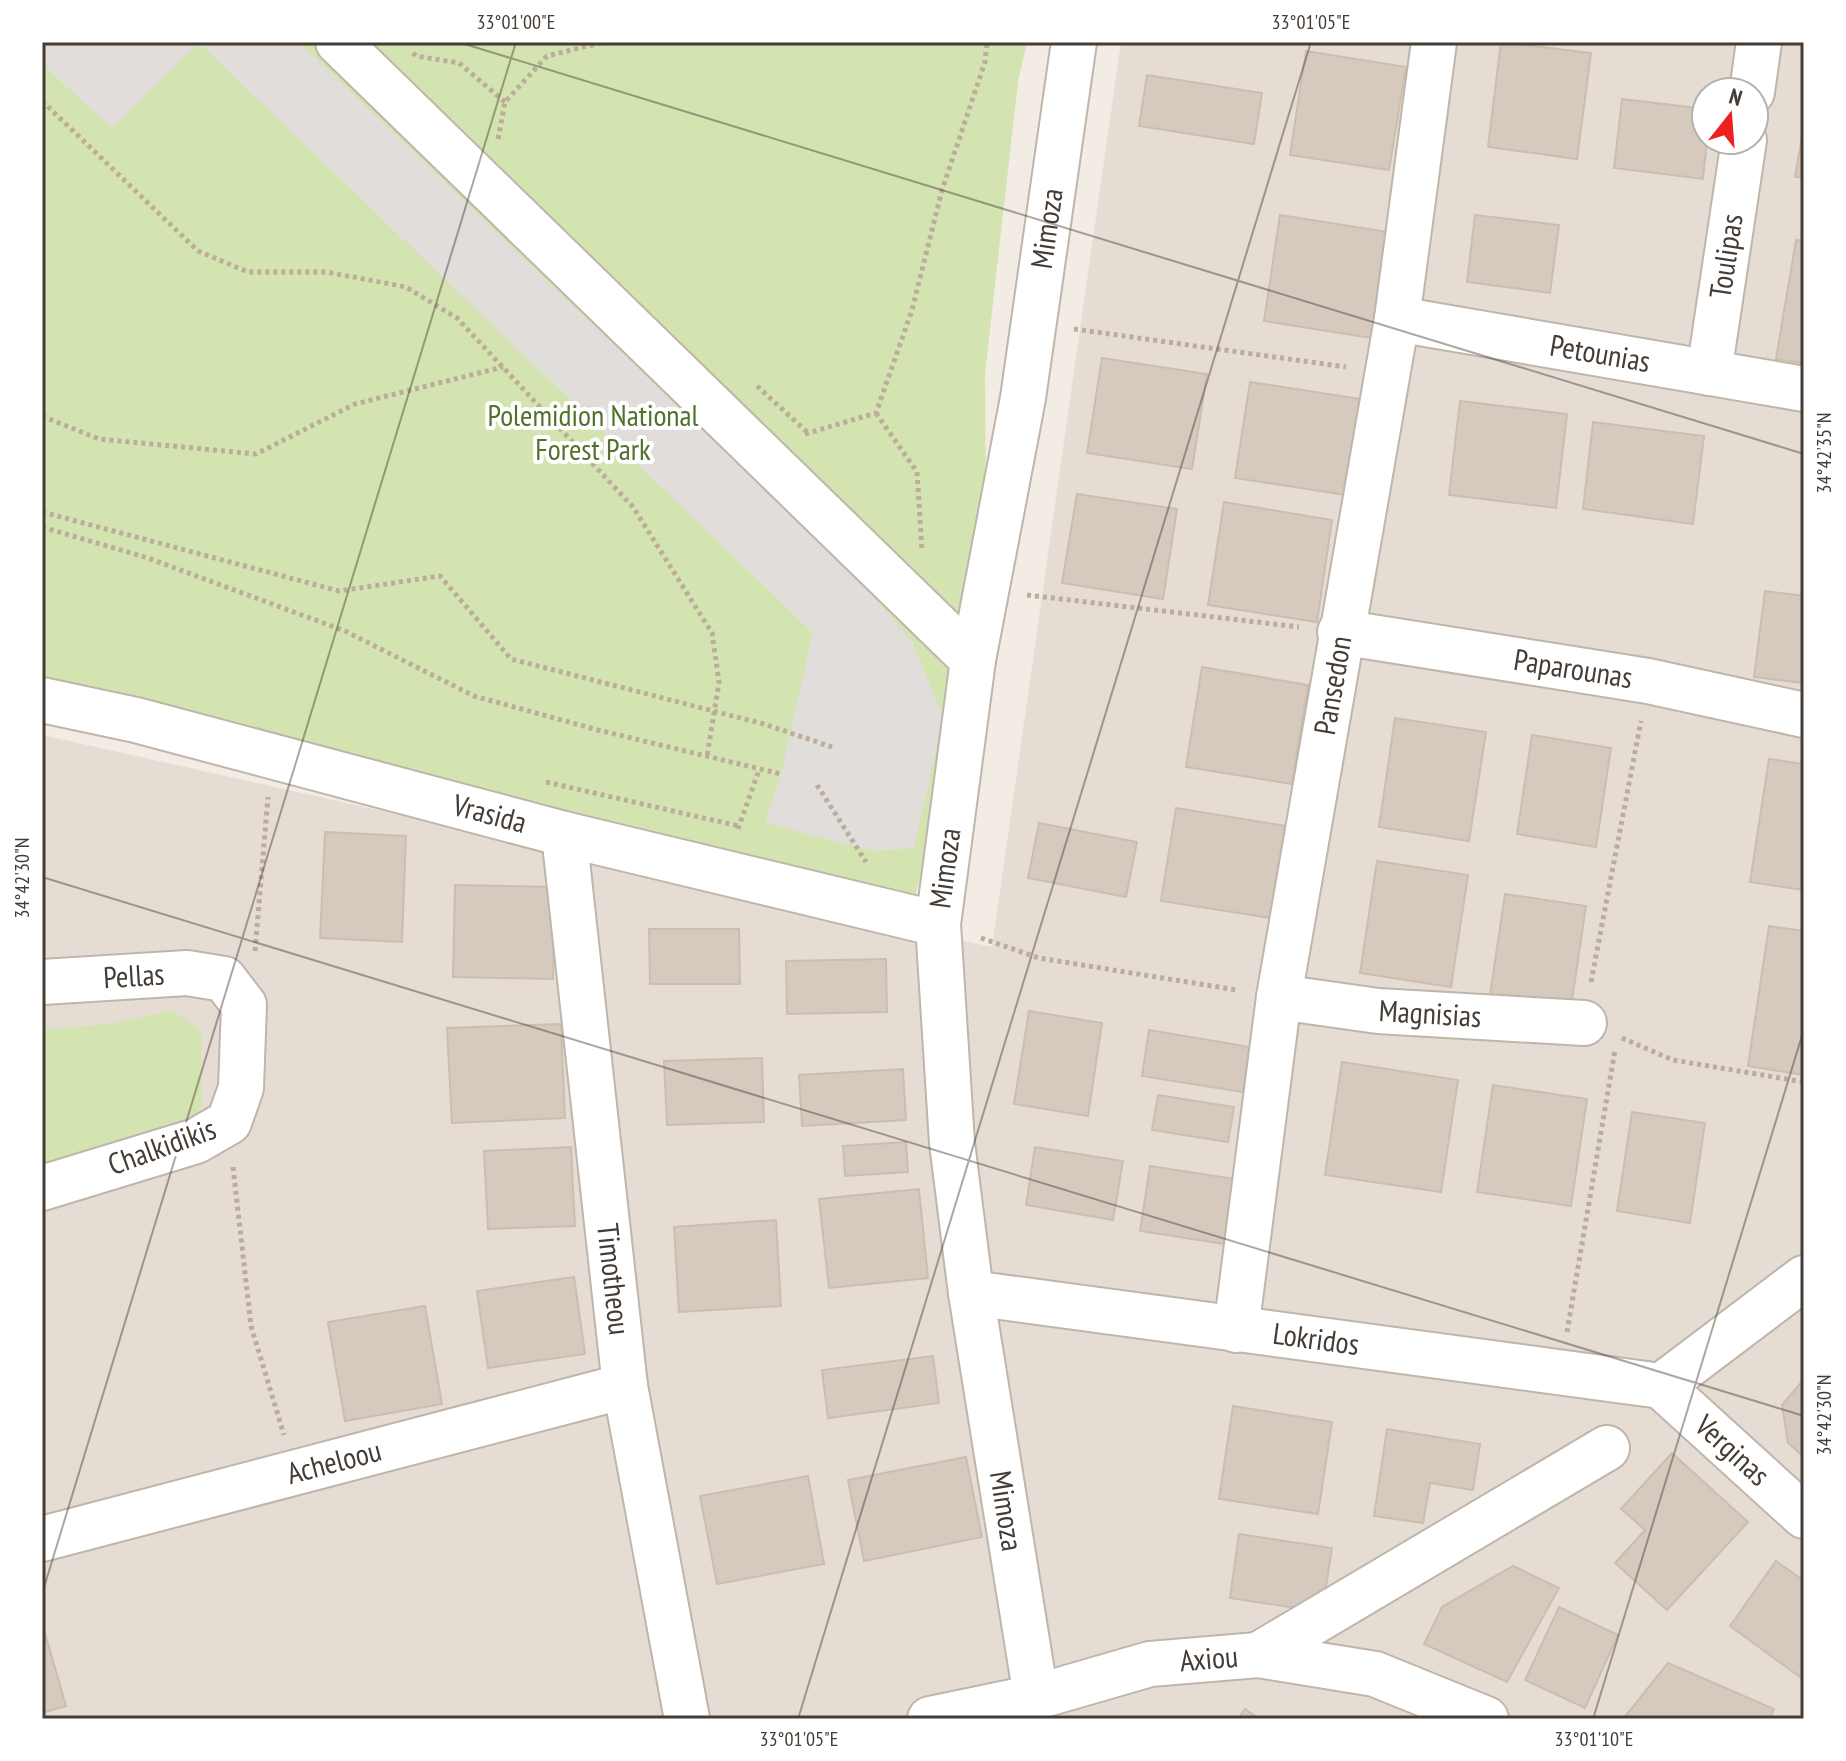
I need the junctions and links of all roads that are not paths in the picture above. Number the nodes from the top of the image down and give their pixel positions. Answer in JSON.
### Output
{"nodes":[{"id":1,"x":338,"y":42,"type":"edge"},
{"id":2,"x":1074,"y":42,"type":"edge"},
{"id":3,"x":1434,"y":42,"type":"edge"},
{"id":4,"x":1759,"y":42,"type":"edge"},
{"id":5,"x":1754,"y":76,"type":"edge"},
{"id":6,"x":1742,"y":156,"type":"edge"},
{"id":7,"x":1397,"y":319,"type":"junction"},
{"id":8,"x":1709,"y":373,"type":"junction"},
{"id":9,"x":1804,"y":389,"type":"edge"},
{"id":10,"x":1340,"y":632,"type":"junction"},
{"id":11,"x":973,"y":660,"type":"junction"},
{"id":12,"x":42,"y":700,"type":"edge"},
{"id":13,"x":1804,"y":715,"type":"edge"},
{"id":14,"x":564,"y":834,"type":"junction"},
{"id":15,"x":919,"y":919,"type":"junction"},
{"id":16,"x":224,"y":979,"type":"joint"},
{"id":17,"x":42,"y":982,"type":"edge"},
{"id":18,"x":1279,"y":997,"type":"junction"},
{"id":19,"x":1584,"y":1023,"type":"road end"},
{"id":20,"x":42,"y":1188,"type":"edge"},
{"id":21,"x":1804,"y":1278,"type":"edge"},
{"id":22,"x":971,"y":1293,"type":"junction"},
{"id":23,"x":1236,"y":1330,"type":"junction"},
{"id":24,"x":625,"y":1386,"type":"junction"},
{"id":25,"x":1661,"y":1386,"type":"junction"},
{"id":26,"x":1607,"y":1448,"type":"dead end"},
{"id":27,"x":1804,"y":1516,"type":"edge"},
{"id":28,"x":42,"y":1539,"type":"edge"},
{"id":29,"x":1258,"y":1655,"type":"junction"},
{"id":30,"x":1036,"y":1697,"type":"junction"},
{"id":31,"x":687,"y":1719,"type":"edge"},
{"id":32,"x":930,"y":1719,"type":"edge"},
{"id":33,"x":1486,"y":1719,"type":"edge"}],
"edges":[{"from":1,"to":11,"type":"street"},
{"from":2,"to":11,"type":"street","name":"Mimoza"},
{"from":3,"to":7,"type":"street","name":"Pansedon"},
{"from":4,"to":5,"type":"street"},
{"from":6,"to":8,"type":"street","name":"Toulipas"},
{"from":7,"to":8,"type":"street","name":"Petounias"},
{"from":7,"to":10,"type":"street","name":"Pansedon"},
{"from":8,"to":9,"type":"street","name":"Petounias"},
{"from":10,"to":13,"type":"street","name":"Paparounas"},
{"from":10,"to":18,"type":"street","name":"Pansedon"},
{"from":11,"to":15,"type":"street","name":"Mimoza"},
{"from":12,"to":14,"type":"street","name":"Vrasida"},
{"from":14,"to":15,"type":"street","name":"Vrasida"},
{"from":14,"to":24,"type":"street","name":"Timotheou"},
{"from":15,"to":22,"type":"street","name":"Mimoza"},
{"from":16,"to":17,"type":"street","name":"Pellas"},
{"from":16,"to":20,"type":"street","name":"Chalkidikis"},
{"from":18,"to":19,"type":"street","name":"Magnisias"},
{"from":18,"to":23,"type":"street","name":"Pansedon"},
{"from":21,"to":25,"type":"street"},
{"from":22,"to":23,"type":"street","name":"Lokridos"},
{"from":22,"to":30,"type":"street","name":"Mimoza"},
{"from":23,"to":25,"type":"street","name":"Lokridos"},
{"from":24,"to":28,"type":"street","name":"Acheloou"},
{"from":24,"to":31,"type":"street","name":"Timotheou"},
{"from":25,"to":27,"type":"street","name":"Verginas"},
{"from":26,"to":29,"type":"street"},
{"from":29,"to":30,"type":"street","name":"Axiou"},
{"from":29,"to":33,"type":"street","name":"Axiou"},
{"from":30,"to":32,"type":"street","name":"Axiou"}]}
